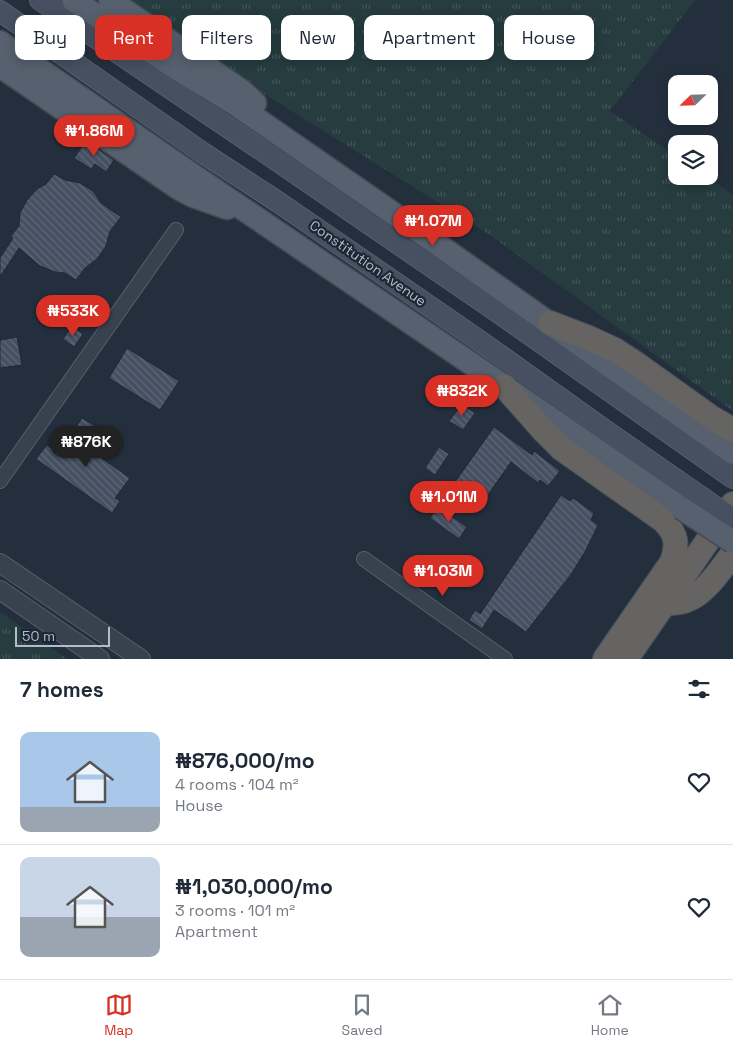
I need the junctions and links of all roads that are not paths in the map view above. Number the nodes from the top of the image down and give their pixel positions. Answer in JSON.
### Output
{"nodes":[{"id":1,"x":40,"y":0,"type":"edge"},
{"id":2,"x":73,"y":0,"type":"edge"},
{"id":3,"x":110,"y":0,"type":"edge"},
{"id":4,"x":0,"y":11,"type":"edge"},
{"id":5,"x":0,"y":42,"type":"edge"},
{"id":6,"x":0,"y":66,"type":"edge"},
{"id":7,"x":238,"y":98,"type":"junction"},
{"id":8,"x":184,"y":181,"type":"junction"},
{"id":9,"x":176,"y":230,"type":"dead end"},
{"id":10,"x":550,"y":324,"type":"joint"},
{"id":11,"x":630,"y":382,"type":"junction"},
{"id":12,"x":504,"y":386,"type":"joint"},
{"id":13,"x":591,"y":446,"type":"junction"},
{"id":14,"x":722,"y":447,"type":"edge"},
{"id":15,"x":733,"y":478,"type":"edge"},
{"id":16,"x":0,"y":481,"type":"edge"},
{"id":17,"x":686,"y":499,"type":"junction"},
{"id":18,"x":733,"y":504,"type":"edge"},
{"id":19,"x":733,"y":518,"type":"edge"},
{"id":20,"x":733,"y":542,"type":"edge"},
{"id":21,"x":733,"y":553,"type":"edge"},
{"id":22,"x":364,"y":558,"type":"dead end"},
{"id":23,"x":0,"y":563,"type":"edge"},
{"id":24,"x":0,"y":590,"type":"edge"},
{"id":25,"x":664,"y":604,"type":"junction"},
{"id":26,"x":100,"y":659,"type":"edge"},
{"id":27,"x":141,"y":659,"type":"edge"},
{"id":28,"x":505,"y":659,"type":"edge"},
{"id":29,"x":605,"y":659,"type":"edge"},
{"id":30,"x":626,"y":659,"type":"edge"}],
"edges":[{"from":1,"to":11,"type":"main road"},
{"from":2,"to":7,"type":"main road"},
{"from":3,"to":7,"type":"main road"},
{"from":4,"to":13,"type":"main road","name":"Constitution Avenue"},
{"from":5,"to":8,"type":"main road","name":"Constitution Avenue"},
{"from":6,"to":8,"type":"main road"},
{"from":7,"to":10,"type":"main road"},
{"from":8,"to":12,"type":"main road","name":"Constitution Avenue"},
{"from":9,"to":16,"type":"street"},
{"from":10,"to":11,"type":"highway"},
{"from":11,"to":14,"type":"main road"},
{"from":11,"to":14,"type":"highway"},
{"from":12,"to":13,"type":"highway"},
{"from":13,"to":17,"type":"main road","name":"Constitution Avenue"},
{"from":13,"to":29,"type":"highway"},
{"from":14,"to":15,"type":"main road"},
{"from":17,"to":19,"type":"main road","name":"Constitution Avenue","bridge":true},
{"from":17,"to":20,"type":"main road","name":"Constitution Avenue","bridge":true},
{"from":18,"to":25,"type":"highway"},
{"from":21,"to":25,"type":"highway"},
{"from":22,"to":28,"type":"street"},
{"from":23,"to":27,"type":"street"},
{"from":24,"to":26,"type":"street"},
{"from":25,"to":30,"type":"highway"}]}
